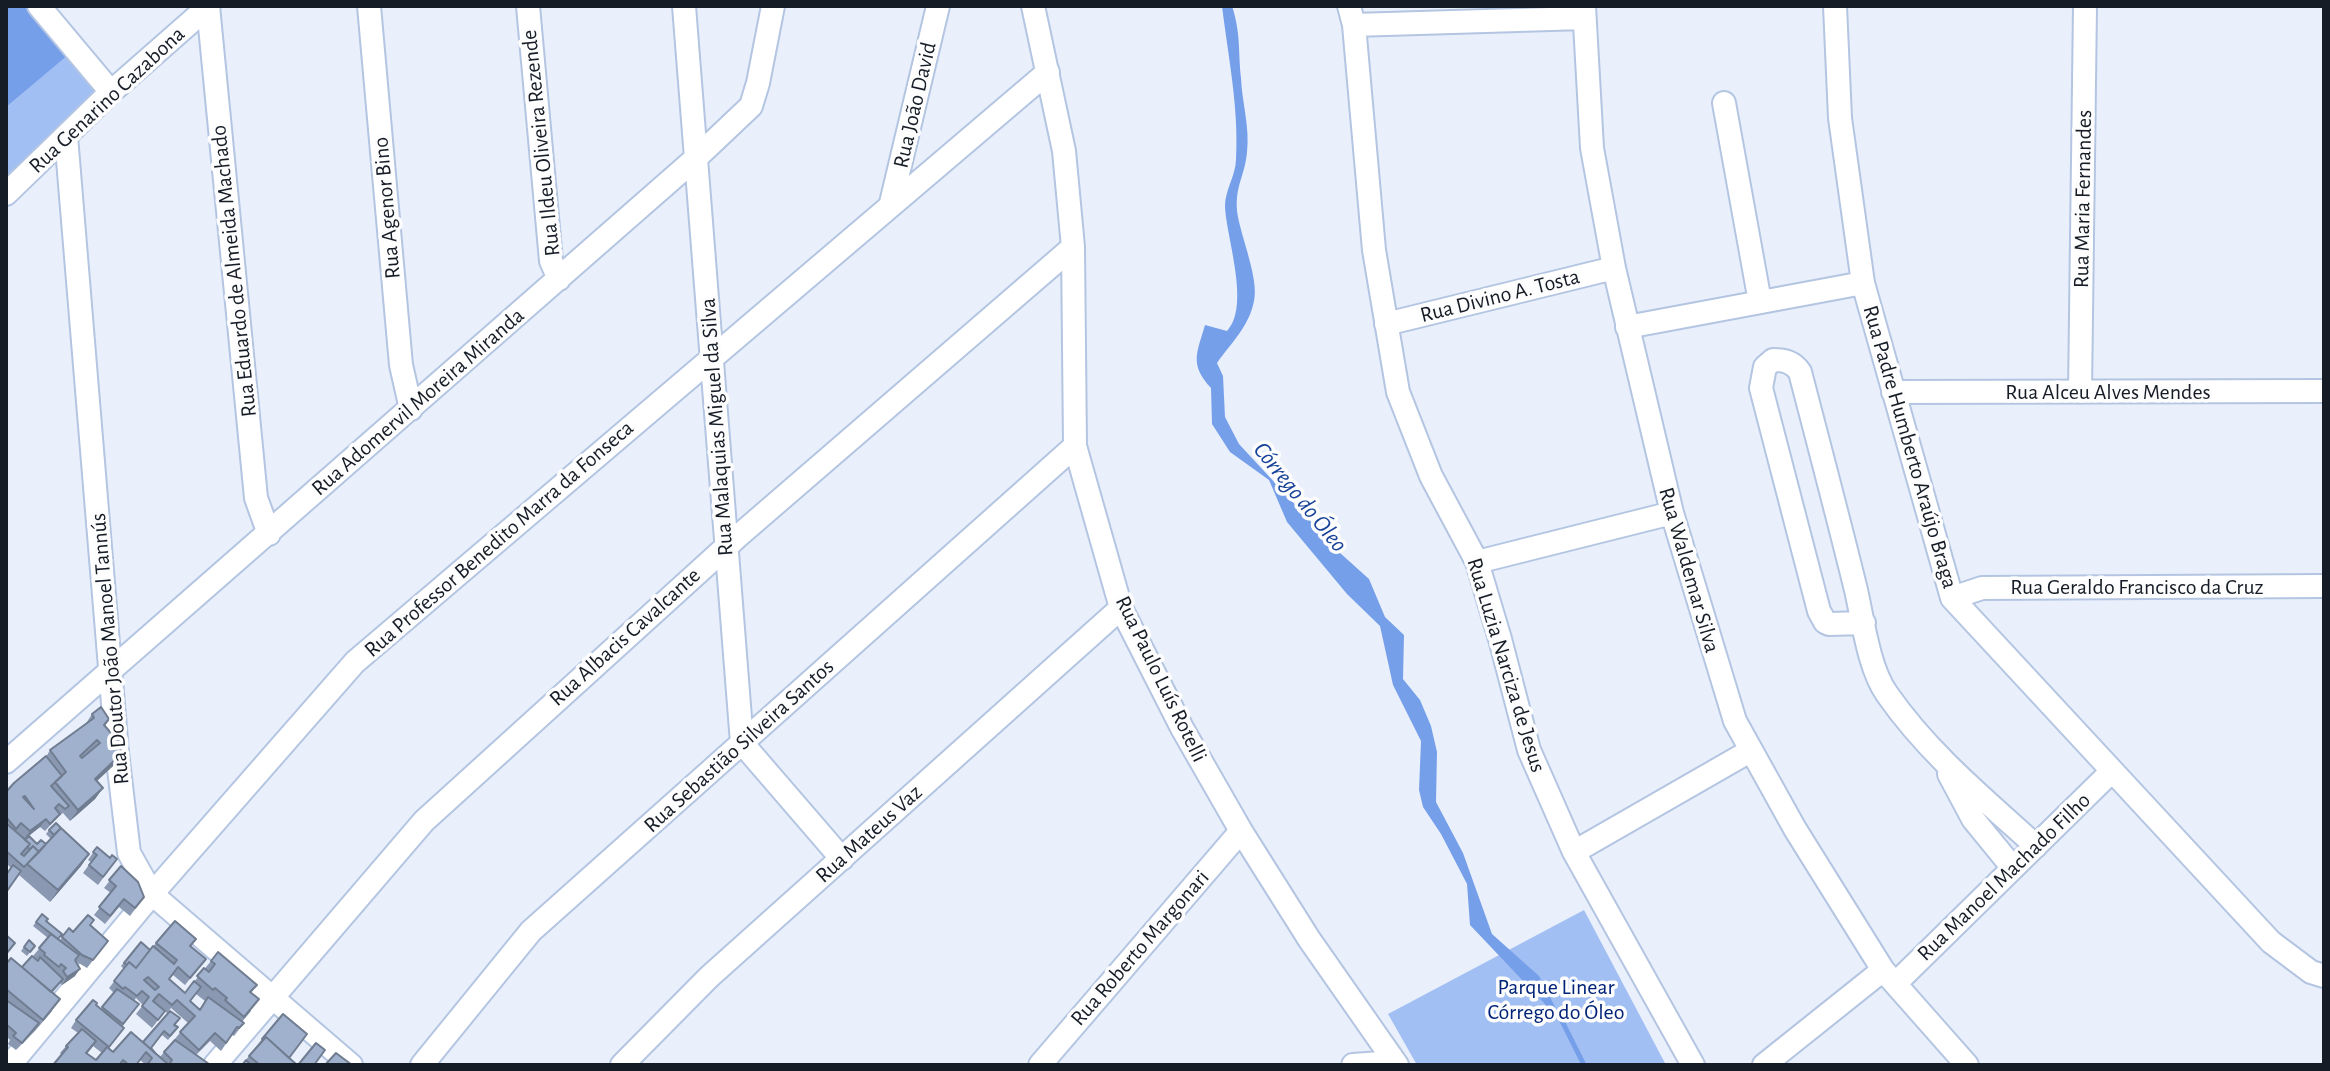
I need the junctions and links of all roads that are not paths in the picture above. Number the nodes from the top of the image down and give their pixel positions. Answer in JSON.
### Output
{"nodes":[{"id":1,"x":39,"y":6,"type":"edge"},
{"id":2,"x":208,"y":6,"type":"edge"},
{"id":3,"x":369,"y":6,"type":"edge"},
{"id":4,"x":528,"y":6,"type":"edge"},
{"id":5,"x":684,"y":6,"type":"edge"},
{"id":6,"x":773,"y":6,"type":"edge"},
{"id":7,"x":938,"y":6,"type":"edge"},
{"id":8,"x":1033,"y":6,"type":"edge"},
{"id":9,"x":1835,"y":6,"type":"edge"},
{"id":10,"x":2085,"y":6,"type":"edge"},
{"id":11,"x":1584,"y":12,"type":"edge"},
{"id":12,"x":1488,"y":14,"type":"edge"},
{"id":13,"x":1352,"y":16,"type":"edge"},
{"id":14,"x":1048,"y":72,"type":"junction"},
{"id":15,"x":111,"y":92,"type":"junction"},
{"id":16,"x":1724,"y":103,"type":"dead end"},
{"id":17,"x":66,"y":136,"type":"junction"},
{"id":18,"x":696,"y":158,"type":"junction"},
{"id":19,"x":6,"y":194,"type":"edge"},
{"id":20,"x":891,"y":203,"type":"junction"},
{"id":21,"x":1073,"y":247,"type":"junction"},
{"id":22,"x":1614,"y":268,"type":"junction"},
{"id":23,"x":559,"y":279,"type":"junction"},
{"id":24,"x":1863,"y":283,"type":"junction"},
{"id":25,"x":1760,"y":302,"type":"junction"},
{"id":26,"x":1386,"y":324,"type":"junction"},
{"id":27,"x":1627,"y":327,"type":"junction"},
{"id":28,"x":712,"y":356,"type":"junction"},
{"id":29,"x":2324,"y":391,"type":"edge"},
{"id":30,"x":1893,"y":392,"type":"junction"},
{"id":31,"x":2080,"y":392,"type":"junction"},
{"id":32,"x":411,"y":409,"type":"junction"},
{"id":33,"x":1075,"y":446,"type":"junction"},
{"id":34,"x":1672,"y":513,"type":"junction"},
{"id":35,"x":269,"y":534,"type":"junction"},
{"id":36,"x":726,"y":547,"type":"junction"},
{"id":37,"x":1477,"y":562,"type":"junction"},
{"id":38,"x":2324,"y":586,"type":"edge"},
{"id":39,"x":1952,"y":598,"type":"junction"},
{"id":40,"x":1121,"y":608,"type":"junction"},
{"id":41,"x":1864,"y":623,"type":"junction"},
{"id":42,"x":111,"y":673,"type":"junction"},
{"id":43,"x":742,"y":743,"type":"junction"},
{"id":44,"x":1750,"y":751,"type":"junction"},
{"id":45,"x":6,"y":762,"type":"edge"},
{"id":46,"x":1944,"y":762,"type":"junction"},
{"id":47,"x":2112,"y":771,"type":"junction"},
{"id":48,"x":1241,"y":831,"type":"junction"},
{"id":49,"x":2036,"y":846,"type":"junction"},
{"id":50,"x":1574,"y":852,"type":"junction"},
{"id":51,"x":842,"y":859,"type":"junction"},
{"id":52,"x":2013,"y":868,"type":"junction"},
{"id":53,"x":152,"y":894,"type":"junction"},
{"id":54,"x":1890,"y":976,"type":"junction"},
{"id":55,"x":2324,"y":976,"type":"edge"},
{"id":56,"x":271,"y":998,"type":"junction"},
{"id":57,"x":1396,"y":1063,"type":"edge"},
{"id":58,"x":10,"y":1065,"type":"edge"},
{"id":59,"x":215,"y":1065,"type":"edge"},
{"id":60,"x":351,"y":1065,"type":"edge"},
{"id":61,"x":422,"y":1065,"type":"edge"},
{"id":62,"x":622,"y":1065,"type":"edge"},
{"id":63,"x":1040,"y":1065,"type":"edge"},
{"id":64,"x":1353,"y":1065,"type":"edge"},
{"id":65,"x":1693,"y":1065,"type":"edge"},
{"id":66,"x":1764,"y":1065,"type":"edge"},
{"id":67,"x":1967,"y":1065,"type":"edge"}],
"edges":[{"from":1,"to":15,"type":"street"},
{"from":2,"to":15,"type":"street","name":"Rua Genarino Cazabona"},
{"from":2,"to":35,"type":"street","name":"Rua Eduardo de Almeida Machado"},
{"from":3,"to":32,"type":"street","name":"Rua Agenor Bino"},
{"from":4,"to":23,"type":"street","name":"Rua Ildeu Oliveira Rezende"},
{"from":5,"to":18,"type":"street","name":"Rua Malaquias Miguel da Silva"},
{"from":6,"to":18,"type":"street","name":"Rua Adomervil Moreira Miranda"},
{"from":7,"to":20,"type":"street","name":"Rua João David"},
{"from":8,"to":14,"type":"street","name":"Rua Paulo Luís Rotelli"},
{"from":9,"to":24,"type":"street","name":"Rua Padre Humberto Araújo Braga"},
{"from":10,"to":31,"type":"street","name":"Rua Maria Fernandes"},
{"from":11,"to":12,"type":"street"},
{"from":11,"to":22,"type":"street","name":"Rua Waldemar Silva"},
{"from":12,"to":13,"type":"street"},
{"from":13,"to":26,"type":"street","name":"Rua Luzia Narciza de Jesus"},
{"from":14,"to":20,"type":"street","name":"Rua Professor Benedito Marra da Fonseca"},
{"from":14,"to":21,"type":"street","name":"Rua Paulo Luís Rotelli"},
{"from":15,"to":17,"type":"street","name":"Rua Genarino Cazabona"},
{"from":16,"to":25,"type":"street"},
{"from":17,"to":19,"type":"street","name":"Rua Genarino Cazabona"},
{"from":17,"to":42,"type":"street","name":"Rua Doutor João Manoel Tannús"},
{"from":18,"to":23,"type":"street","name":"Rua Adomervil Moreira Miranda"},
{"from":18,"to":28,"type":"street","name":"Rua Malaquias Miguel da Silva"},
{"from":20,"to":28,"type":"street","name":"Rua Professor Benedito Marra da Fonseca"},
{"from":21,"to":33,"type":"street","name":"Rua Paulo Luís Rotelli"},
{"from":21,"to":36,"type":"street","name":"Rua Albacis Cavalcante"},
{"from":22,"to":26,"type":"street","name":"Rua Divino A. Tosta"},
{"from":22,"to":27,"type":"street","name":"Rua Waldemar Silva"},
{"from":23,"to":32,"type":"street","name":"Rua Adomervil Moreira Miranda"},
{"from":24,"to":25,"type":"street"},
{"from":24,"to":30,"type":"street","name":"Rua Padre Humberto Araújo Braga"},
{"from":25,"to":27,"type":"street"},
{"from":26,"to":37,"type":"street","name":"Rua Luzia Narciza de Jesus"},
{"from":27,"to":34,"type":"street","name":"Rua Waldemar Silva"},
{"from":28,"to":36,"type":"street","name":"Rua Malaquias Miguel da Silva"},
{"from":28,"to":53,"type":"street","name":"Rua Professor Benedito Marra da Fonseca"},
{"from":29,"to":31,"type":"street","name":"Rua Alceu Alves Mendes"},
{"from":30,"to":31,"type":"street","name":"Rua Alceu Alves Mendes"},
{"from":30,"to":39,"type":"street","name":"Rua Padre Humberto Araújo Braga"},
{"from":32,"to":35,"type":"street","name":"Rua Adomervil Moreira Miranda"},
{"from":33,"to":40,"type":"street","name":"Rua Paulo Luís Rotelli"},
{"from":33,"to":43,"type":"street","name":"Rua Sebastião Silveira Santos"},
{"from":34,"to":37,"type":"street"},
{"from":34,"to":44,"type":"street","name":"Rua Waldemar Silva"},
{"from":35,"to":42,"type":"street","name":"Rua Adomervil Moreira Miranda"},
{"from":36,"to":43,"type":"street","name":"Rua Malaquias Miguel da Silva"},
{"from":36,"to":56,"type":"street","name":"Rua Albacis Cavalcante"},
{"from":37,"to":50,"type":"street","name":"Rua Luzia Narciza de Jesus"},
{"from":38,"to":39,"type":"street","name":"Rua Geraldo Francisco da Cruz"},
{"from":39,"to":47,"type":"street","name":"Rua Padre Humberto Araújo Braga"},
{"from":40,"to":48,"type":"street","name":"Rua Paulo Luís Rotelli"},
{"from":40,"to":51,"type":"street","name":"Rua Mateus Vaz"},
{"from":41,"to":41,"type":"street"},
{"from":41,"to":46,"type":"street"},
{"from":42,"to":45,"type":"street","name":"Rua Adomervil Moreira Miranda"},
{"from":42,"to":53,"type":"street","name":"Rua Doutor João Manoel Tannús"},
{"from":43,"to":51,"type":"street"},
{"from":43,"to":61,"type":"street","name":"Rua Sebastião Silveira Santos"},
{"from":44,"to":50,"type":"street"},
{"from":44,"to":54,"type":"street","name":"Rua Waldemar Silva"},
{"from":46,"to":49,"type":"street"},
{"from":46,"to":52,"type":"street"},
{"from":47,"to":49,"type":"street","name":"Rua Manoel Machado Filho"},
{"from":47,"to":55,"type":"street","name":"Rua Padre Humberto Araújo Braga"},
{"from":48,"to":57,"type":"street","name":"Rua Paulo Luís Rotelli"},
{"from":48,"to":63,"type":"street","name":"Rua Roberto Margonari"},
{"from":49,"to":52,"type":"street","name":"Rua Manoel Machado Filho"},
{"from":50,"to":65,"type":"street","name":"Rua Luzia Narciza de Jesus"},
{"from":51,"to":62,"type":"street","name":"Rua Mateus Vaz"},
{"from":52,"to":54,"type":"street","name":"Rua Manoel Machado Filho"},
{"from":53,"to":56,"type":"street","name":"Rua Doutor João Manoel Tannús"},
{"from":53,"to":58,"type":"street","name":"Rua Professor Benedito Marra da Fonseca"},
{"from":54,"to":66,"type":"street","name":"Rua Manoel Machado Filho"},
{"from":54,"to":67,"type":"street","name":"Rua Waldemar Silva"},
{"from":56,"to":59,"type":"street","name":"Rua Albacis Cavalcante"},
{"from":56,"to":60,"type":"street","name":"Rua Doutor João Manoel Tannús"},
{"from":57,"to":64,"type":"street"}]}
